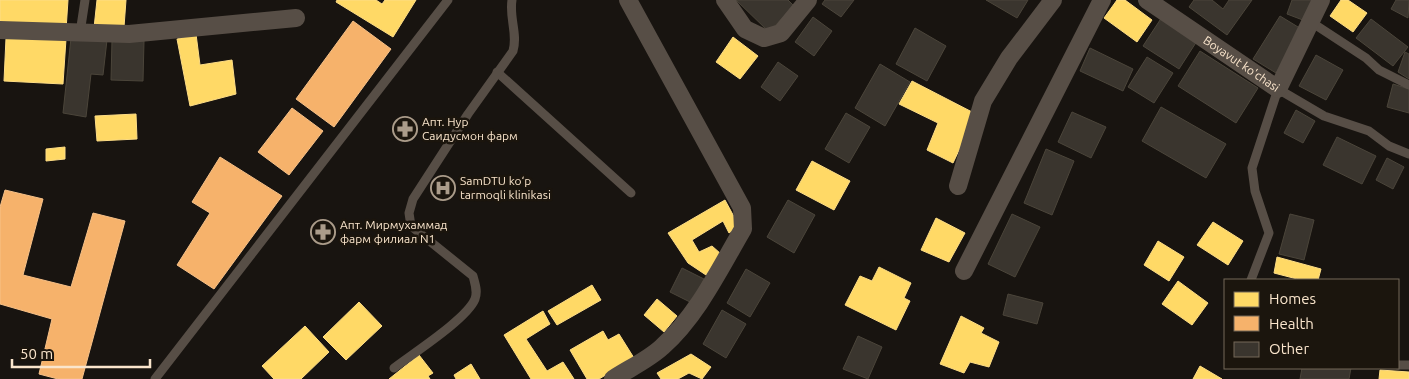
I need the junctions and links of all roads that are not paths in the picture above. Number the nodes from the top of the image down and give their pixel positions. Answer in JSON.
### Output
{"nodes":[{"id":1,"x":85,"y":0,"type":"edge"},
{"id":2,"x":448,"y":0,"type":"edge"},
{"id":3,"x":512,"y":0,"type":"edge"},
{"id":4,"x":628,"y":0,"type":"edge"},
{"id":5,"x":725,"y":0,"type":"edge"},
{"id":6,"x":808,"y":0,"type":"edge"},
{"id":7,"x":1053,"y":0,"type":"edge"},
{"id":8,"x":1102,"y":0,"type":"edge"},
{"id":9,"x":1147,"y":0,"type":"edge"},
{"id":10,"x":1321,"y":0,"type":"edge"},
{"id":11,"x":296,"y":18,"type":"dead end"},
{"id":12,"x":1311,"y":22,"type":"junction"},
{"id":13,"x":0,"y":30,"type":"edge"},
{"id":14,"x":80,"y":33,"type":"junction"},
{"id":15,"x":498,"y":72,"type":"junction"},
{"id":16,"x":1409,"y":85,"type":"edge"},
{"id":17,"x":1278,"y":89,"type":"junction"},
{"id":18,"x":1409,"y":154,"type":"edge"},
{"id":19,"x":958,"y":186,"type":"dead end"},
{"id":20,"x":631,"y":193,"type":"dead end"},
{"id":21,"x":964,"y":272,"type":"dead end"},
{"id":22,"x":1251,"y":279,"type":"edge"},
{"id":23,"x":394,"y":368,"type":"dead end"},
{"id":24,"x":155,"y":379,"type":"edge"},
{"id":25,"x":613,"y":379,"type":"edge"}],
"edges":[{"from":1,"to":14,"type":"lane"},
{"from":2,"to":24,"type":"lane"},
{"from":3,"to":15,"type":"lane"},
{"from":4,"to":25,"type":"street"},
{"from":5,"to":6,"type":"street"},
{"from":7,"to":19,"type":"street"},
{"from":8,"to":21,"type":"street"},
{"from":9,"to":17,"type":"street","name":"Boyavut ko'chasi"},
{"from":10,"to":12,"type":"street","name":"Boyavut ko'chasi"},
{"from":11,"to":14,"type":"street"},
{"from":12,"to":16,"type":"lane"},
{"from":12,"to":17,"type":"street","name":"Boyavut ko'chasi"},
{"from":13,"to":14,"type":"street"},
{"from":15,"to":20,"type":"lane"},
{"from":15,"to":23,"type":"lane"},
{"from":17,"to":18,"type":"lane"},
{"from":17,"to":22,"type":"lane"}]}
